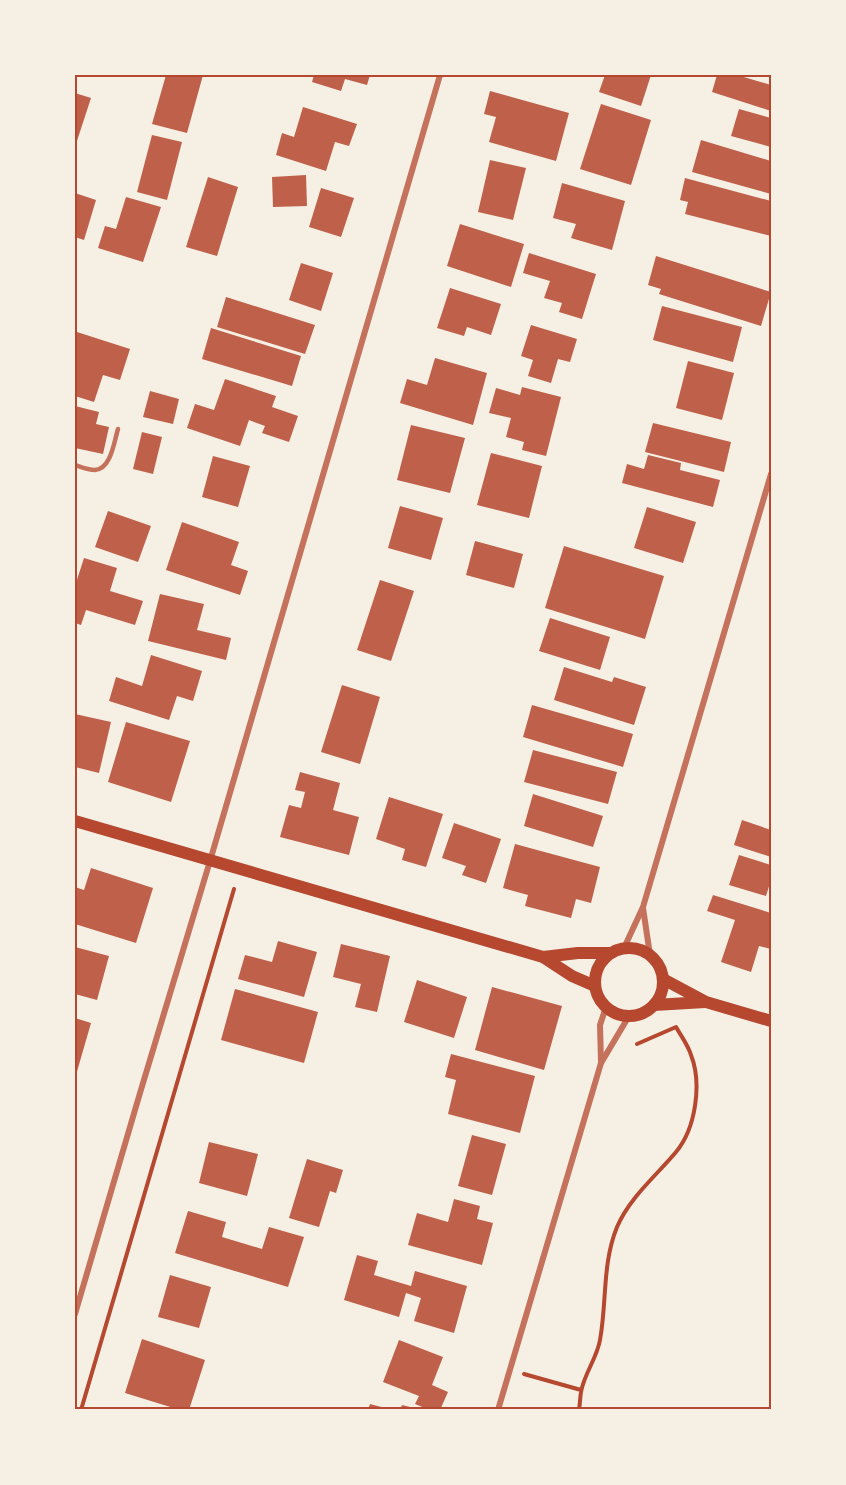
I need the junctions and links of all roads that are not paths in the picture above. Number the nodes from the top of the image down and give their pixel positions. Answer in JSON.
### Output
{"nodes":[{"id":1,"x":440,"y":75,"type":"edge"},
{"id":2,"x":118,"y":429,"type":"dead end"},
{"id":3,"x":75,"y":465,"type":"edge"},
{"id":4,"x":771,"y":474,"type":"edge"},
{"id":5,"x":75,"y":821,"type":"edge"},
{"id":6,"x":210,"y":861,"type":"junction"},
{"id":7,"x":643,"y":907,"type":"junction"},
{"id":8,"x":624,"y":948,"type":"junction"},
{"id":9,"x":611,"y":952,"type":"junction"},
{"id":10,"x":650,"y":955,"type":"junction"},
{"id":11,"x":543,"y":957,"type":"junction"},
{"id":12,"x":663,"y":979,"type":"junction"},
{"id":13,"x":595,"y":986,"type":"junction"},
{"id":14,"x":706,"y":1002,"type":"junction"},
{"id":15,"x":654,"y":1005,"type":"junction"},
{"id":16,"x":606,"y":1007,"type":"junction"},
{"id":17,"x":629,"y":1016,"type":"junction"},
{"id":18,"x":771,"y":1021,"type":"edge"},
{"id":19,"x":601,"y":1063,"type":"junction"},
{"id":20,"x":75,"y":1314,"type":"edge"},
{"id":21,"x":498,"y":1410,"type":"edge"}],
"edges":[{"from":1,"to":6,"type":"street"},
{"from":2,"to":3,"type":"lane"},
{"from":4,"to":7,"type":"street"},
{"from":5,"to":6,"type":"main road"},
{"from":6,"to":11,"type":"main road"},
{"from":6,"to":20,"type":"street"},
{"from":7,"to":8,"type":"street"},
{"from":7,"to":10,"type":"street"},
{"from":8,"to":9,"type":"main road"},
{"from":8,"to":10,"type":"main road"},
{"from":9,"to":11,"type":"main road"},
{"from":9,"to":13,"type":"main road"},
{"from":10,"to":12,"type":"main road"},
{"from":11,"to":13,"type":"main road"},
{"from":12,"to":14,"type":"main road"},
{"from":12,"to":15,"type":"main road"},
{"from":13,"to":16,"type":"main road"},
{"from":14,"to":15,"type":"main road"},
{"from":14,"to":18,"type":"main road"},
{"from":15,"to":17,"type":"main road"},
{"from":16,"to":17,"type":"main road"},
{"from":16,"to":19,"type":"street"},
{"from":17,"to":19,"type":"street"},
{"from":19,"to":21,"type":"street"}]}
